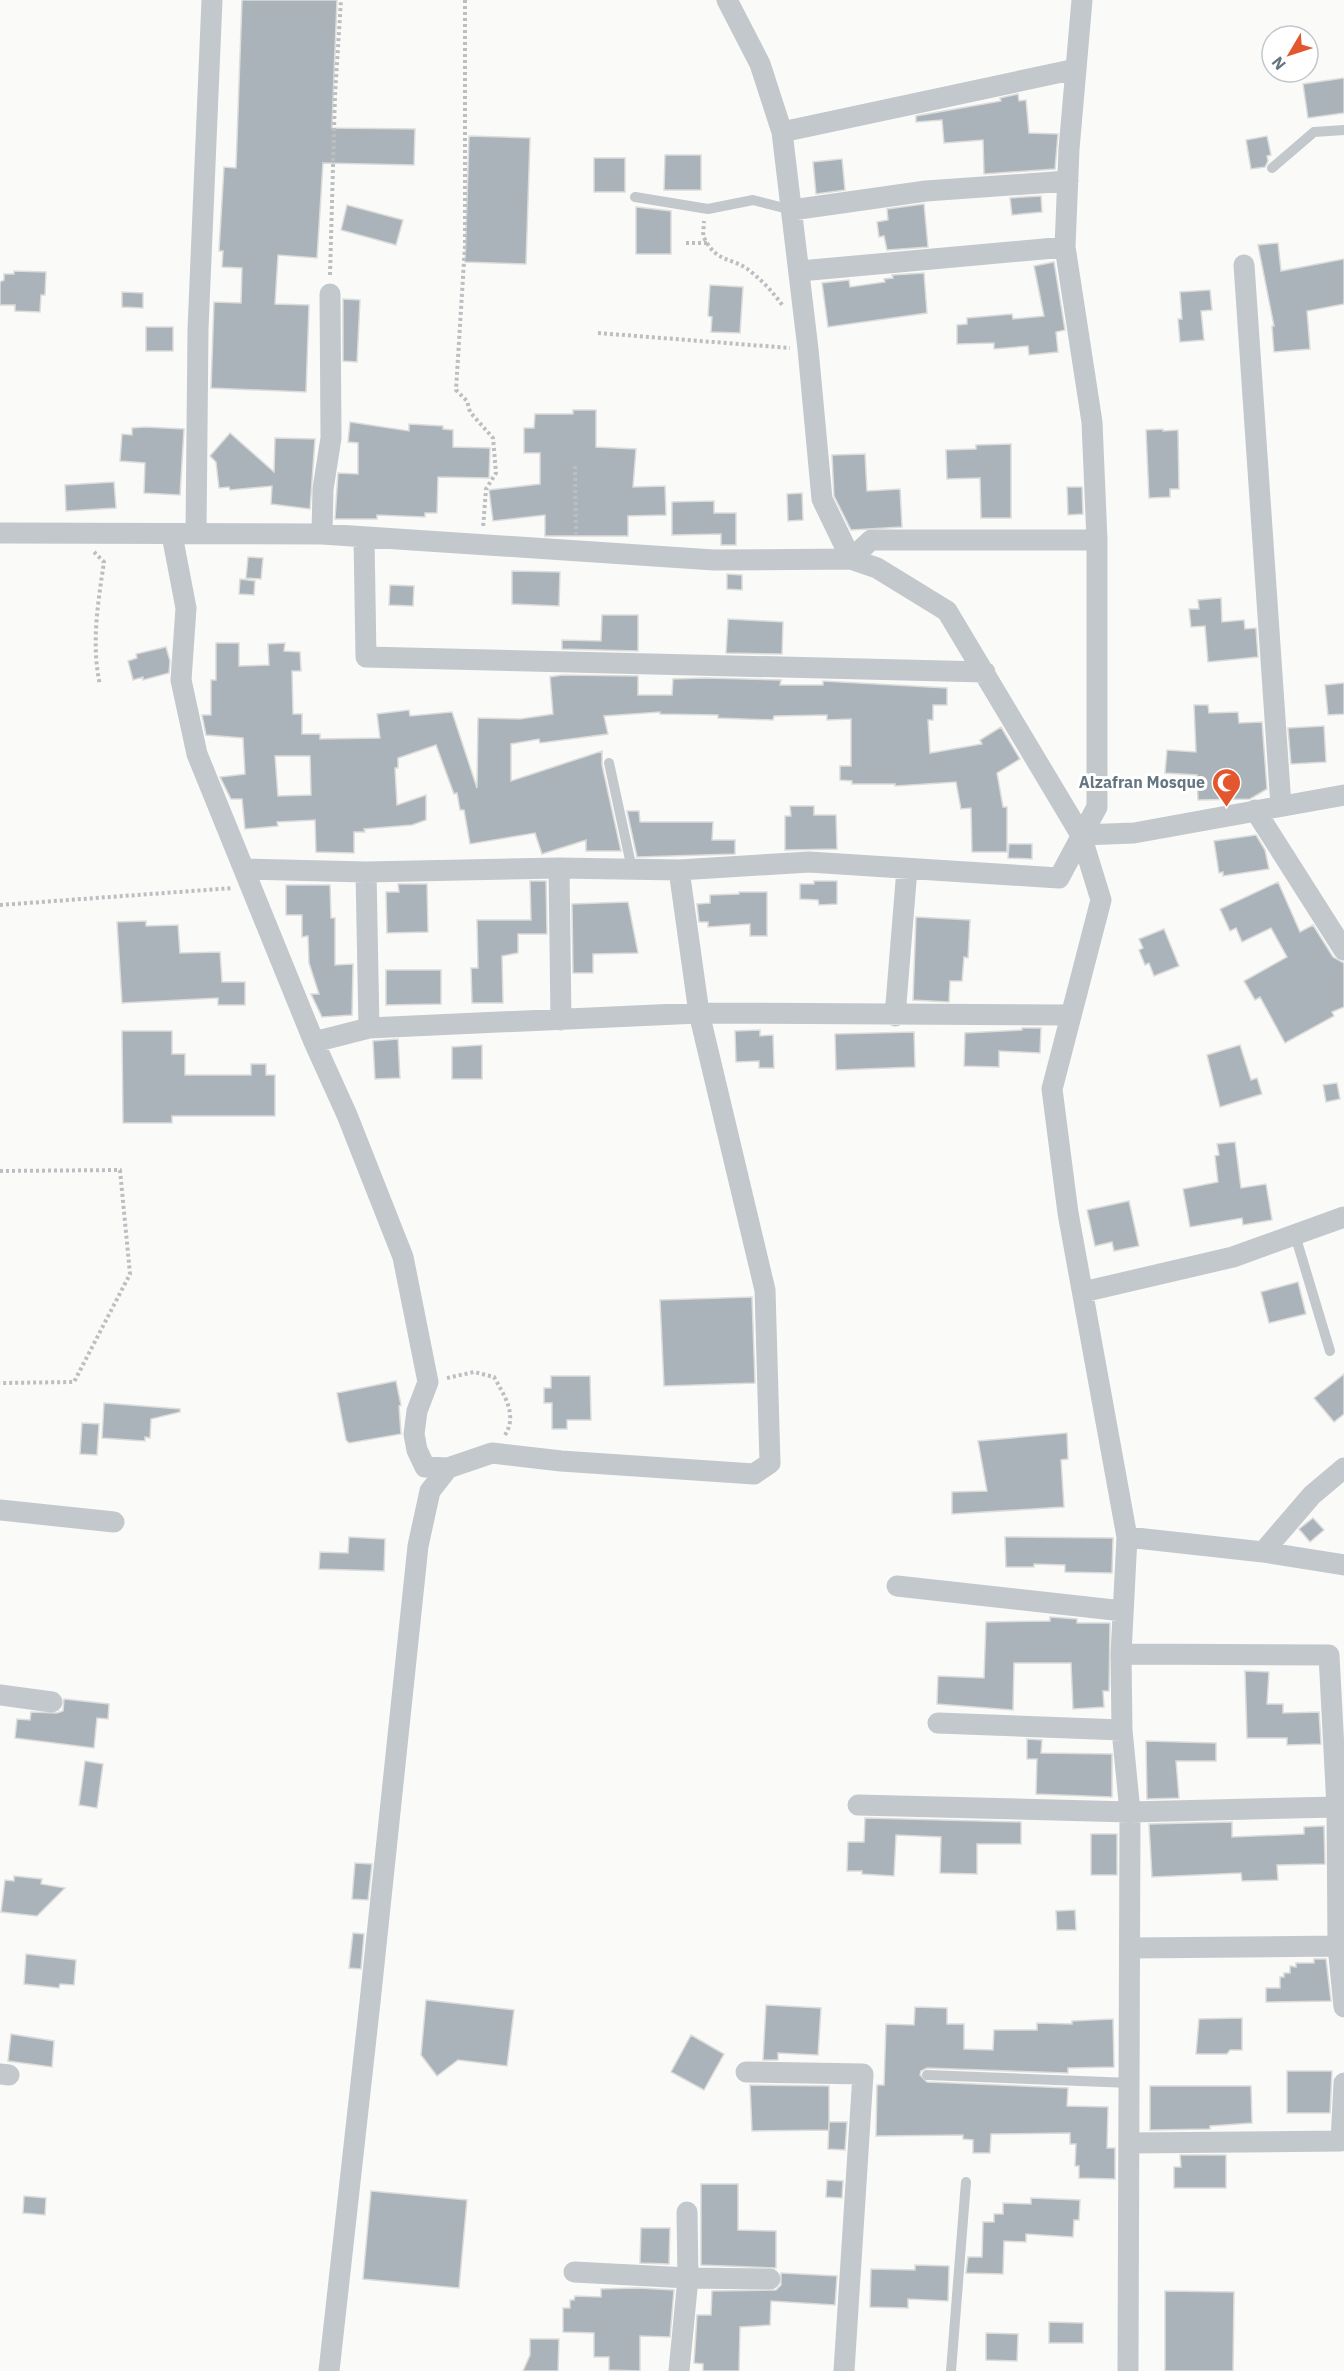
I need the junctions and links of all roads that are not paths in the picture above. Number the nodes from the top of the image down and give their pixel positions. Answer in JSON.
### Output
{"nodes":[{"id":1,"x":212,"y":0,"type":"edge"},
{"id":2,"x":727,"y":0,"type":"edge"},
{"id":3,"x":1082,"y":0,"type":"edge"},
{"id":4,"x":1076,"y":69,"type":"junction"},
{"id":5,"x":1344,"y":130,"type":"edge"},
{"id":6,"x":782,"y":132,"type":"junction"},
{"id":7,"x":1272,"y":168,"type":"dead end"},
{"id":8,"x":1068,"y":181,"type":"junction"},
{"id":9,"x":635,"y":197,"type":"dead end"},
{"id":10,"x":792,"y":210,"type":"junction"},
{"id":11,"x":1065,"y":247,"type":"junction"},
{"id":12,"x":1244,"y":265,"type":"dead end"},
{"id":13,"x":800,"y":271,"type":"junction"},
{"id":14,"x":330,"y":294,"type":"road end"},
{"id":15,"x":0,"y":533,"type":"edge"},
{"id":16,"x":195,"y":533,"type":"junction"},
{"id":17,"x":322,"y":534,"type":"junction"},
{"id":18,"x":172,"y":535,"type":"junction"},
{"id":19,"x":364,"y":538,"type":"junction"},
{"id":20,"x":1097,"y":540,"type":"junction"},
{"id":21,"x":851,"y":559,"type":"junction"},
{"id":22,"x":985,"y":672,"type":"junction"},
{"id":23,"x":609,"y":763,"type":"dead end"},
{"id":24,"x":1344,"y":795,"type":"edge"},
{"id":25,"x":1281,"y":806,"type":"junction"},
{"id":26,"x":1255,"y":810,"type":"junction"},
{"id":27,"x":1082,"y":835,"type":"junction"},
{"id":28,"x":560,"y":868,"type":"junction"},
{"id":29,"x":632,"y":869,"type":"junction"},
{"id":30,"x":907,"y":869,"type":"junction"},
{"id":31,"x":679,"y":870,"type":"junction"},
{"id":32,"x":366,"y":872,"type":"junction"},
{"id":33,"x":248,"y":877,"type":"junction"},
{"id":34,"x":1344,"y":950,"type":"edge"},
{"id":35,"x":699,"y":1012,"type":"junction"},
{"id":36,"x":1069,"y":1015,"type":"junction"},
{"id":37,"x":895,"y":1016,"type":"junction"},
{"id":38,"x":561,"y":1020,"type":"junction"},
{"id":39,"x":369,"y":1028,"type":"junction"},
{"id":40,"x":314,"y":1041,"type":"junction"},
{"id":41,"x":1344,"y":1217,"type":"edge"},
{"id":42,"x":1295,"y":1235,"type":"junction"},
{"id":43,"x":1083,"y":1292,"type":"junction"},
{"id":44,"x":1330,"y":1351,"type":"dead end"},
{"id":45,"x":448,"y":1468,"type":"junction"},
{"id":46,"x":1344,"y":1468,"type":"edge"},
{"id":47,"x":0,"y":1510,"type":"edge"},
{"id":48,"x":114,"y":1522,"type":"dead end"},
{"id":49,"x":1127,"y":1537,"type":"junction"},
{"id":50,"x":1263,"y":1552,"type":"junction"},
{"id":51,"x":1342,"y":1563,"type":"edge"},
{"id":52,"x":897,"y":1586,"type":"dead end"},
{"id":53,"x":1124,"y":1611,"type":"junction"},
{"id":54,"x":1121,"y":1654,"type":"junction"},
{"id":55,"x":0,"y":1695,"type":"edge"},
{"id":56,"x":52,"y":1702,"type":"dead end"},
{"id":57,"x":938,"y":1723,"type":"dead end"},
{"id":58,"x":1122,"y":1730,"type":"junction"},
{"id":59,"x":858,"y":1804,"type":"dead end"},
{"id":60,"x":1337,"y":1807,"type":"junction"},
{"id":61,"x":1130,"y":1812,"type":"junction"},
{"id":62,"x":1341,"y":1865,"type":"edge"},
{"id":63,"x":1338,"y":1946,"type":"junction"},
{"id":64,"x":1131,"y":1948,"type":"junction"},
{"id":65,"x":1344,"y":2007,"type":"edge"},
{"id":66,"x":746,"y":2072,"type":"dead end"},
{"id":67,"x":927,"y":2075,"type":"dead end"},
{"id":68,"x":1131,"y":2083,"type":"junction"},
{"id":69,"x":1344,"y":2083,"type":"edge"},
{"id":70,"x":1130,"y":2143,"type":"junction"},
{"id":71,"x":966,"y":2182,"type":"dead end"},
{"id":72,"x":687,"y":2212,"type":"dead end"},
{"id":73,"x":574,"y":2272,"type":"dead end"},
{"id":74,"x":688,"y":2278,"type":"junction"},
{"id":75,"x":770,"y":2279,"type":"dead end"},
{"id":76,"x":328,"y":2371,"type":"edge"},
{"id":77,"x":680,"y":2371,"type":"edge"},
{"id":78,"x":844,"y":2371,"type":"edge"},
{"id":79,"x":951,"y":2371,"type":"edge"},
{"id":80,"x":1128,"y":2371,"type":"edge"}],
"edges":[{"from":1,"to":16,"type":"street"},
{"from":2,"to":6,"type":"street"},
{"from":3,"to":4,"type":"street"},
{"from":4,"to":6,"type":"street"},
{"from":4,"to":8,"type":"street"},
{"from":5,"to":7,"type":"lane"},
{"from":6,"to":10,"type":"street"},
{"from":8,"to":10,"type":"street"},
{"from":8,"to":11,"type":"street"},
{"from":9,"to":10,"type":"lane"},
{"from":10,"to":13,"type":"street"},
{"from":11,"to":13,"type":"street"},
{"from":11,"to":20,"type":"street"},
{"from":12,"to":25,"type":"street"},
{"from":13,"to":21,"type":"street"},
{"from":14,"to":17,"type":"street"},
{"from":15,"to":18,"type":"street"},
{"from":16,"to":17,"type":"street"},
{"from":16,"to":18,"type":"street"},
{"from":17,"to":19,"type":"street"},
{"from":18,"to":33,"type":"street"},
{"from":19,"to":21,"type":"street"},
{"from":19,"to":22,"type":"street"},
{"from":20,"to":21,"type":"street"},
{"from":20,"to":27,"type":"street"},
{"from":21,"to":22,"type":"street"},
{"from":22,"to":27,"type":"street"},
{"from":23,"to":29,"type":"lane"},
{"from":24,"to":25,"type":"street"},
{"from":25,"to":26,"type":"street"},
{"from":26,"to":27,"type":"street"},
{"from":26,"to":34,"type":"street"},
{"from":27,"to":30,"type":"street"},
{"from":27,"to":36,"type":"street"},
{"from":28,"to":29,"type":"street"},
{"from":28,"to":32,"type":"street"},
{"from":28,"to":38,"type":"street"},
{"from":29,"to":31,"type":"street"},
{"from":30,"to":31,"type":"street"},
{"from":30,"to":37,"type":"street"},
{"from":31,"to":35,"type":"street"},
{"from":32,"to":33,"type":"street"},
{"from":32,"to":39,"type":"street"},
{"from":33,"to":40,"type":"street"},
{"from":35,"to":37,"type":"street"},
{"from":35,"to":38,"type":"street"},
{"from":35,"to":45,"type":"street"},
{"from":36,"to":37,"type":"street"},
{"from":36,"to":43,"type":"street"},
{"from":38,"to":39,"type":"street"},
{"from":39,"to":40,"type":"street"},
{"from":40,"to":45,"type":"street"},
{"from":41,"to":42,"type":"street"},
{"from":42,"to":43,"type":"street"},
{"from":42,"to":44,"type":"lane"},
{"from":43,"to":49,"type":"street"},
{"from":45,"to":76,"type":"street"},
{"from":46,"to":50,"type":"street"},
{"from":47,"to":48,"type":"street"},
{"from":49,"to":50,"type":"street"},
{"from":49,"to":53,"type":"street"},
{"from":50,"to":51,"type":"street"},
{"from":52,"to":53,"type":"street"},
{"from":53,"to":54,"type":"street"},
{"from":54,"to":58,"type":"street"},
{"from":54,"to":60,"type":"street"},
{"from":55,"to":56,"type":"street"},
{"from":57,"to":58,"type":"street"},
{"from":58,"to":61,"type":"street"},
{"from":59,"to":61,"type":"street"},
{"from":60,"to":61,"type":"street"},
{"from":60,"to":62,"type":"street"},
{"from":61,"to":64,"type":"street"},
{"from":62,"to":63,"type":"street"},
{"from":63,"to":64,"type":"street"},
{"from":63,"to":65,"type":"street"},
{"from":64,"to":68,"type":"street"},
{"from":66,"to":78,"type":"street"},
{"from":67,"to":68,"type":"lane"},
{"from":68,"to":70,"type":"street"},
{"from":69,"to":70,"type":"street"},
{"from":70,"to":80,"type":"street"},
{"from":71,"to":79,"type":"lane"},
{"from":72,"to":74,"type":"street"},
{"from":73,"to":74,"type":"street"},
{"from":74,"to":75,"type":"street"},
{"from":74,"to":77,"type":"street"}]}
